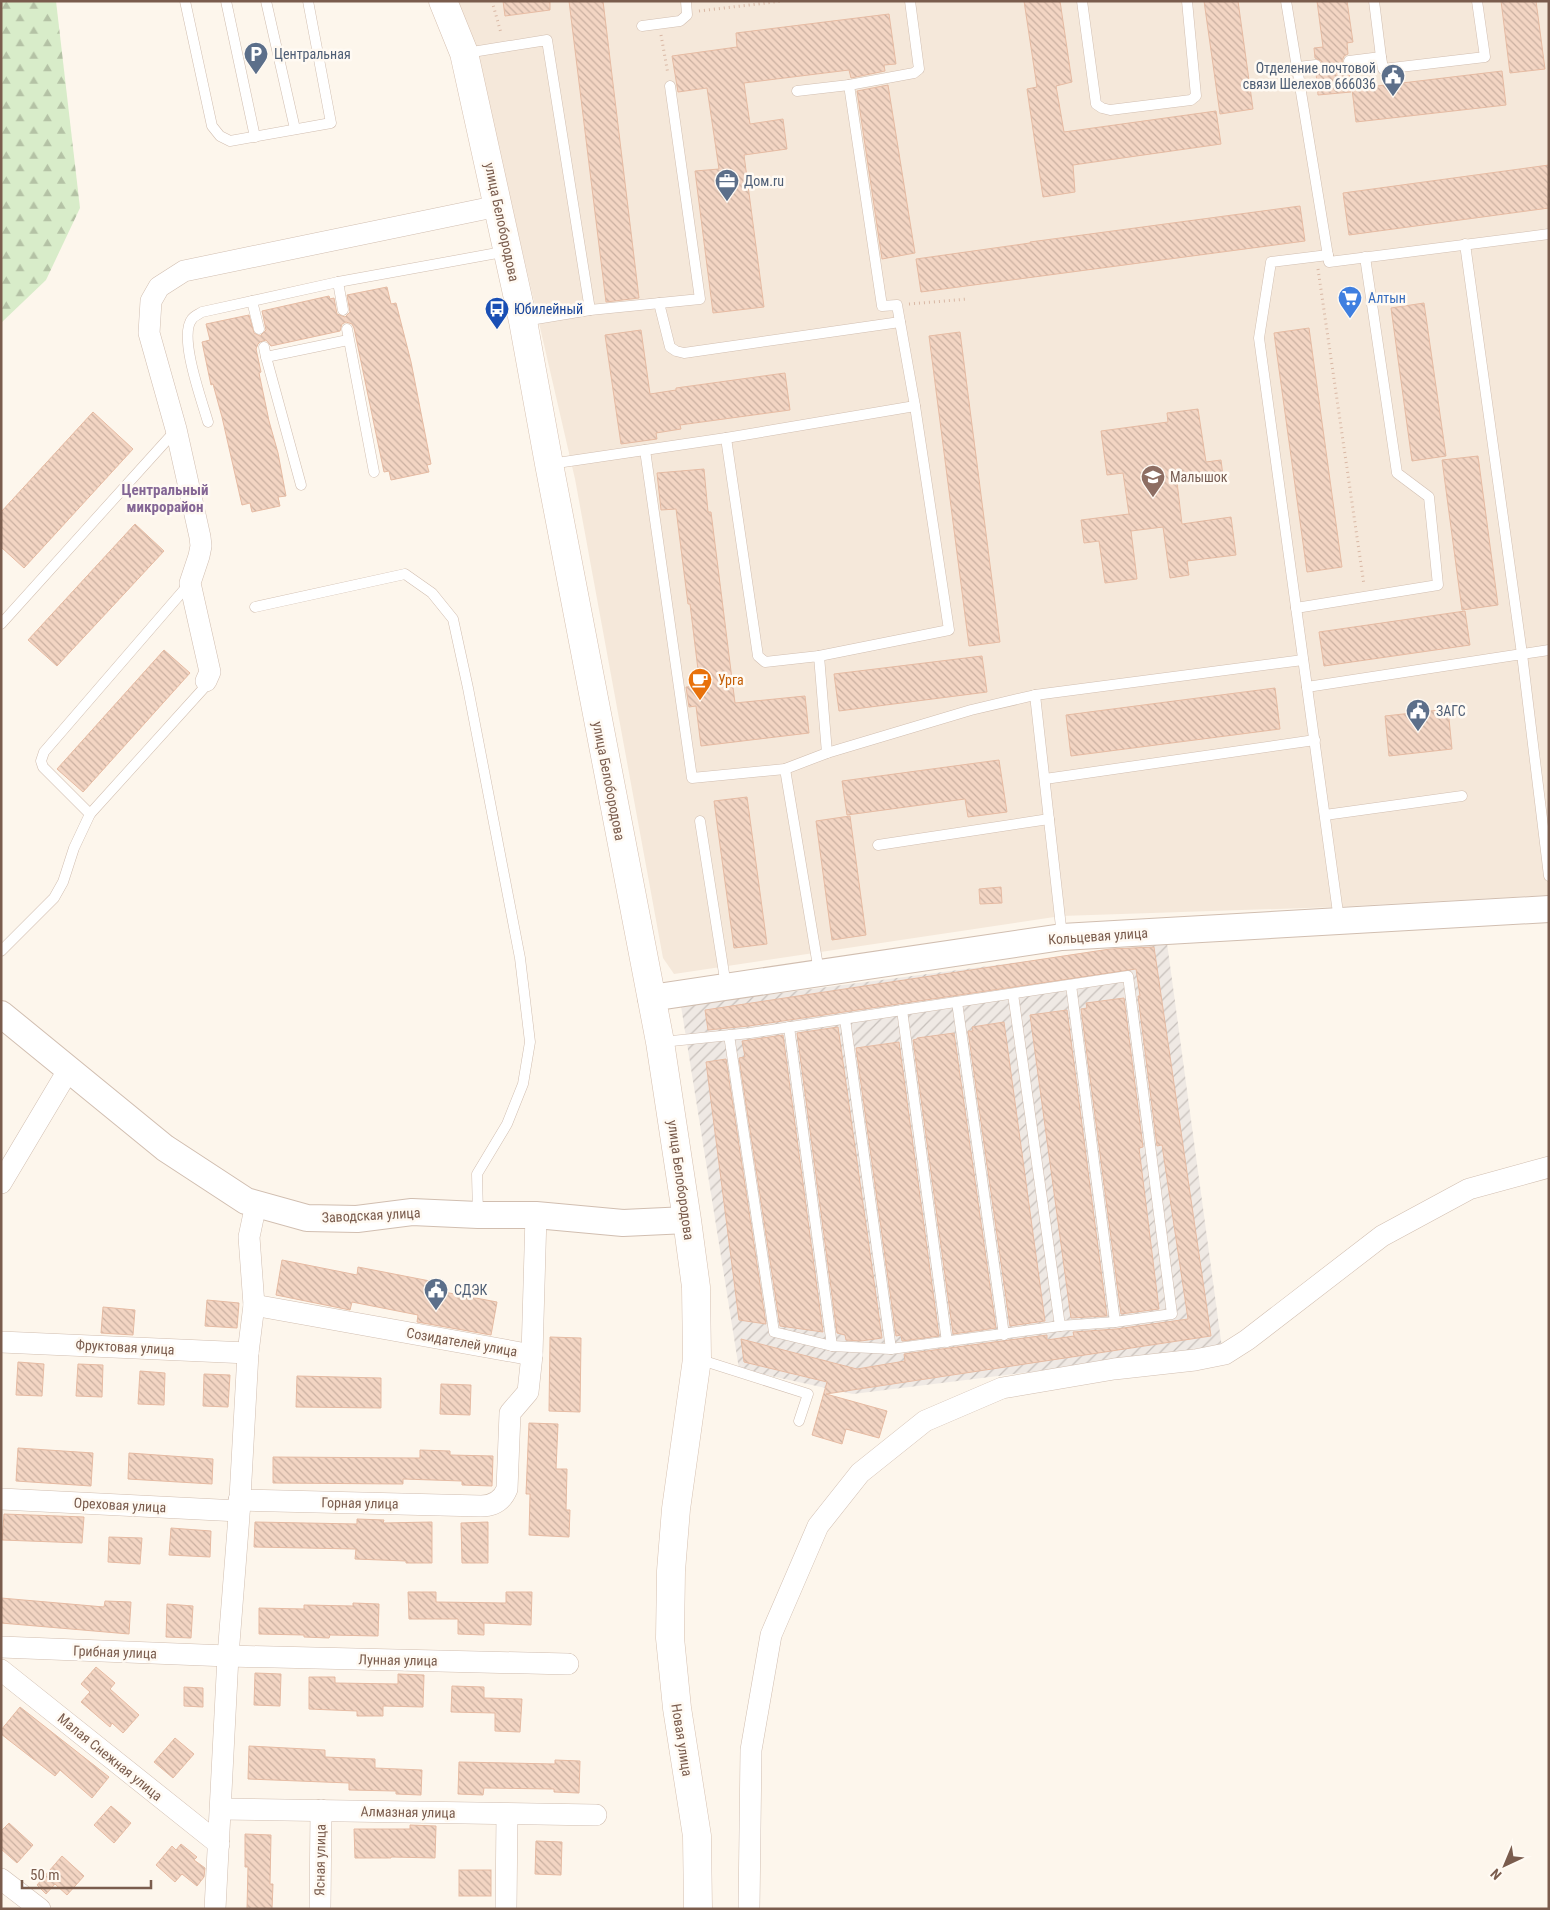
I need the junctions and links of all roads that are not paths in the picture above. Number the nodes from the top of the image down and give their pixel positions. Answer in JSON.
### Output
{"nodes":[{"id":1,"x":185,"y":1,"type":"edge"},
{"id":2,"x":226,"y":1,"type":"edge"},
{"id":3,"x":266,"y":1,"type":"edge"},
{"id":4,"x":308,"y":1,"type":"edge"},
{"id":5,"x":443,"y":1,"type":"edge"},
{"id":6,"x":686,"y":1,"type":"edge"},
{"id":7,"x":910,"y":1,"type":"edge"},
{"id":8,"x":1082,"y":1,"type":"edge"},
{"id":9,"x":1187,"y":1,"type":"edge"},
{"id":10,"x":1286,"y":1,"type":"edge"},
{"id":11,"x":1374,"y":1,"type":"edge"},
{"id":12,"x":1477,"y":1,"type":"edge"},
{"id":13,"x":642,"y":26,"type":"dead end"},
{"id":14,"x":464,"y":53,"type":"junction"},
{"id":15,"x":1381,"y":57,"type":"junction"},
{"id":16,"x":1348,"y":61,"type":"dead end"},
{"id":17,"x":1316,"y":65,"type":"dead end"},
{"id":18,"x":1298,"y":67,"type":"junction"},
{"id":19,"x":849,"y":85,"type":"junction"},
{"id":20,"x":670,"y":86,"type":"road end"},
{"id":21,"x":797,"y":91,"type":"dead end"},
{"id":22,"x":295,"y":130,"type":"junction"},
{"id":23,"x":255,"y":137,"type":"junction"},
{"id":24,"x":498,"y":206,"type":"junction"},
{"id":25,"x":1549,"y":234,"type":"edge"},
{"id":26,"x":1464,"y":244,"type":"junction"},
{"id":27,"x":509,"y":250,"type":"junction"},
{"id":28,"x":1328,"y":255,"type":"junction"},
{"id":29,"x":1365,"y":257,"type":"junction"},
{"id":30,"x":338,"y":282,"type":"junction"},
{"id":31,"x":252,"y":301,"type":"junction"},
{"id":32,"x":659,"y":303,"type":"junction"},
{"id":33,"x":343,"y":310,"type":"dead end"},
{"id":34,"x":590,"y":310,"type":"junction"},
{"id":35,"x":524,"y":322,"type":"junction"},
{"id":36,"x":900,"y":322,"type":"junction"},
{"id":37,"x":259,"y":329,"type":"dead end"},
{"id":38,"x":915,"y":406,"type":"junction"},
{"id":39,"x":208,"y":422,"type":"dead end"},
{"id":40,"x":176,"y":429,"type":"junction"},
{"id":41,"x":726,"y":438,"type":"junction"},
{"id":42,"x":645,"y":450,"type":"junction"},
{"id":43,"x":549,"y":464,"type":"junction"},
{"id":44,"x":374,"y":472,"type":"dead end"},
{"id":45,"x":301,"y":485,"type":"dead end"},
{"id":46,"x":190,"y":583,"type":"junction"},
{"id":47,"x":255,"y":607,"type":"dead end"},
{"id":48,"x":1296,"y":608,"type":"junction"},
{"id":49,"x":1,"y":624,"type":"edge"},
{"id":50,"x":1549,"y":650,"type":"edge"},
{"id":51,"x":1522,"y":654,"type":"junction"},
{"id":52,"x":819,"y":656,"type":"junction"},
{"id":53,"x":1303,"y":660,"type":"junction"},
{"id":54,"x":206,"y":681,"type":"joint"},
{"id":55,"x":1307,"y":687,"type":"junction"},
{"id":56,"x":1035,"y":695,"type":"junction"},
{"id":57,"x":1315,"y":740,"type":"junction"},
{"id":58,"x":827,"y":753,"type":"junction"},
{"id":59,"x":785,"y":769,"type":"junction"},
{"id":60,"x":1045,"y":779,"type":"junction"},
{"id":61,"x":1462,"y":796,"type":"dead end"},
{"id":62,"x":90,"y":814,"type":"junction"},
{"id":63,"x":1325,"y":815,"type":"junction"},
{"id":64,"x":1049,"y":819,"type":"junction"},
{"id":65,"x":700,"y":821,"type":"dead end"},
{"id":66,"x":878,"y":845,"type":"dead end"},
{"id":67,"x":1549,"y":876,"type":"edge"},
{"id":68,"x":1549,"y":909,"type":"edge"},
{"id":69,"x":1340,"y":921,"type":"junction"},
{"id":70,"x":1062,"y":937,"type":"junction"},
{"id":71,"x":1,"y":951,"type":"edge"},
{"id":72,"x":819,"y":973,"type":"junction"},
{"id":73,"x":1070,"y":985,"type":"junction"},
{"id":74,"x":726,"y":987,"type":"junction"},
{"id":75,"x":1013,"y":994,"type":"junction"},
{"id":76,"x":651,"y":998,"type":"junction"},
{"id":77,"x":957,"y":1002,"type":"junction"},
{"id":78,"x":902,"y":1010,"type":"junction"},
{"id":79,"x":1,"y":1014,"type":"edge"},
{"id":80,"x":845,"y":1019,"type":"junction"},
{"id":81,"x":789,"y":1027,"type":"junction"},
{"id":82,"x":729,"y":1035,"type":"junction"},
{"id":83,"x":660,"y":1042,"type":"junction"},
{"id":84,"x":69,"y":1069,"type":"junction"},
{"id":85,"x":1549,"y":1167,"type":"edge"},
{"id":86,"x":1,"y":1183,"type":"edge"},
{"id":87,"x":256,"y":1204,"type":"junction"},
{"id":88,"x":478,"y":1215,"type":"junction"},
{"id":89,"x":536,"y":1215,"type":"junction"},
{"id":90,"x":687,"y":1220,"type":"junction"},
{"id":91,"x":254,"y":1305,"type":"junction"},
{"id":92,"x":1114,"y":1322,"type":"junction"},
{"id":93,"x":1060,"y":1326,"type":"junction"},
{"id":94,"x":1004,"y":1335,"type":"junction"},
{"id":95,"x":1,"y":1342,"type":"edge"},
{"id":96,"x":947,"y":1342,"type":"junction"},
{"id":97,"x":832,"y":1346,"type":"junction"},
{"id":98,"x":891,"y":1349,"type":"junction"},
{"id":99,"x":248,"y":1352,"type":"junction"},
{"id":100,"x":532,"y":1355,"type":"junction"},
{"id":101,"x":697,"y":1359,"type":"junction"},
{"id":102,"x":799,"y":1421,"type":"dead end"},
{"id":103,"x":1,"y":1499,"type":"edge"},
{"id":104,"x":239,"y":1505,"type":"junction"},
{"id":105,"x":671,"y":1571,"type":"joint"},
{"id":106,"x":1,"y":1647,"type":"edge"},
{"id":107,"x":228,"y":1656,"type":"junction"},
{"id":108,"x":568,"y":1664,"type":"dead end"},
{"id":109,"x":1,"y":1670,"type":"edge"},
{"id":110,"x":221,"y":1809,"type":"junction"},
{"id":111,"x":321,"y":1810,"type":"junction"},
{"id":112,"x":507,"y":1814,"type":"junction"},
{"id":113,"x":596,"y":1815,"type":"dead end"},
{"id":114,"x":219,"y":1844,"type":"junction"},
{"id":115,"x":1,"y":1879,"type":"edge"},
{"id":116,"x":40,"y":1909,"type":"edge"},
{"id":117,"x":215,"y":1909,"type":"edge"},
{"id":118,"x":320,"y":1909,"type":"edge"},
{"id":119,"x":506,"y":1909,"type":"edge"},
{"id":120,"x":698,"y":1909,"type":"edge"},
{"id":121,"x":749,"y":1909,"type":"edge"}],
"edges":[{"from":1,"to":23,"type":"lane"},
{"from":2,"to":23,"type":"lane"},
{"from":3,"to":22,"type":"lane"},
{"from":4,"to":22,"type":"lane"},
{"from":5,"to":14,"type":"main road","name":"улица Белобородова"},
{"from":6,"to":13,"type":"lane"},
{"from":7,"to":19,"type":"lane"},
{"from":8,"to":9,"type":"lane"},
{"from":10,"to":18,"type":"lane"},
{"from":11,"to":15,"type":"lane"},
{"from":12,"to":15,"type":"lane"},
{"from":14,"to":24,"type":"main road","name":"улица Белобородова"},
{"from":14,"to":34,"type":"lane"},
{"from":15,"to":16,"type":"lane"},
{"from":17,"to":18,"type":"lane"},
{"from":18,"to":28,"type":"lane"},
{"from":19,"to":21,"type":"lane"},
{"from":19,"to":36,"type":"lane"},
{"from":20,"to":32,"type":"lane"},
{"from":22,"to":23,"type":"lane"},
{"from":24,"to":27,"type":"main road","name":"улица Белобородова"},
{"from":24,"to":40,"type":"street"},
{"from":25,"to":26,"type":"lane"},
{"from":26,"to":29,"type":"lane"},
{"from":26,"to":51,"type":"lane"},
{"from":27,"to":30,"type":"lane"},
{"from":27,"to":35,"type":"main road","name":"улица Белобородова"},
{"from":28,"to":29,"type":"lane"},
{"from":28,"to":48,"type":"lane"},
{"from":29,"to":48,"type":"lane"},
{"from":30,"to":31,"type":"lane"},
{"from":30,"to":33,"type":"lane"},
{"from":31,"to":37,"type":"lane"},
{"from":31,"to":39,"type":"lane"},
{"from":32,"to":34,"type":"lane"},
{"from":32,"to":36,"type":"lane"},
{"from":34,"to":35,"type":"lane"},
{"from":35,"to":43,"type":"main road","name":"улица Белобородова"},
{"from":36,"to":38,"type":"lane"},
{"from":38,"to":41,"type":"lane"},
{"from":38,"to":52,"type":"lane"},
{"from":40,"to":46,"type":"street"},
{"from":40,"to":49,"type":"lane"},
{"from":41,"to":42,"type":"lane"},
{"from":41,"to":52,"type":"lane"},
{"from":42,"to":43,"type":"lane"},
{"from":42,"to":59,"type":"lane"},
{"from":43,"to":76,"type":"main road","name":"улица Белобородова"},
{"from":44,"to":45,"type":"lane"},
{"from":46,"to":54,"type":"street"},
{"from":46,"to":62,"type":"lane"},
{"from":47,"to":88,"type":"lane"},
{"from":48,"to":53,"type":"lane"},
{"from":50,"to":51,"type":"lane"},
{"from":51,"to":55,"type":"lane"},
{"from":51,"to":67,"type":"lane"},
{"from":52,"to":58,"type":"lane"},
{"from":53,"to":55,"type":"lane"},
{"from":53,"to":56,"type":"lane"},
{"from":54,"to":62,"type":"lane"},
{"from":55,"to":57,"type":"lane"},
{"from":56,"to":58,"type":"lane"},
{"from":56,"to":60,"type":"lane"},
{"from":57,"to":60,"type":"lane"},
{"from":57,"to":63,"type":"lane"},
{"from":58,"to":59,"type":"lane"},
{"from":59,"to":72,"type":"lane"},
{"from":60,"to":64,"type":"lane"},
{"from":61,"to":63,"type":"lane"},
{"from":62,"to":71,"type":"lane"},
{"from":63,"to":69,"type":"lane"},
{"from":64,"to":66,"type":"lane"},
{"from":64,"to":70,"type":"lane"},
{"from":65,"to":74,"type":"lane"},
{"from":68,"to":69,"type":"street","name":"Кольцевая улица"},
{"from":69,"to":70,"type":"street","name":"Кольцевая улица"},
{"from":70,"to":72,"type":"street","name":"Кольцевая улица"},
{"from":72,"to":74,"type":"street","name":"Кольцевая улица"},
{"from":73,"to":75,"type":"lane"},
{"from":73,"to":92,"type":"lane"},
{"from":73,"to":92,"type":"lane"},
{"from":74,"to":76,"type":"street","name":"Кольцевая улица"},
{"from":75,"to":77,"type":"lane"},
{"from":75,"to":93,"type":"lane"},
{"from":76,"to":83,"type":"main road","name":"улица Белобородова"},
{"from":77,"to":78,"type":"lane"},
{"from":77,"to":94,"type":"lane"},
{"from":78,"to":80,"type":"lane"},
{"from":78,"to":96,"type":"lane"},
{"from":79,"to":84,"type":"street","name":"Заводская улица"},
{"from":80,"to":81,"type":"lane"},
{"from":80,"to":98,"type":"lane"},
{"from":81,"to":82,"type":"lane"},
{"from":81,"to":97,"type":"lane"},
{"from":82,"to":83,"type":"lane"},
{"from":82,"to":97,"type":"lane"},
{"from":83,"to":90,"type":"main road","name":"улица Белобородова"},
{"from":84,"to":86,"type":"street"},
{"from":84,"to":87,"type":"street","name":"Заводская улица"},
{"from":85,"to":121,"type":"street"},
{"from":87,"to":88,"type":"street","name":"Заводская улица"},
{"from":87,"to":91,"type":"street"},
{"from":88,"to":89,"type":"street","name":"Заводская улица"},
{"from":89,"to":90,"type":"street","name":"Заводская улица"},
{"from":89,"to":100,"type":"street","name":"Созидателей улица"},
{"from":90,"to":101,"type":"main road","name":"улица Белобородова"},
{"from":91,"to":99,"type":"street"},
{"from":91,"to":100,"type":"street","name":"Созидателей улица"},
{"from":92,"to":93,"type":"lane"},
{"from":93,"to":94,"type":"lane"},
{"from":94,"to":96,"type":"lane"},
{"from":95,"to":99,"type":"street","name":"Фруктовая улица"},
{"from":96,"to":98,"type":"lane"},
{"from":97,"to":98,"type":"lane"},
{"from":99,"to":104,"type":"street"},
{"from":100,"to":104,"type":"street","name":"Горная улица"},
{"from":101,"to":102,"type":"lane"},
{"from":101,"to":105,"type":"main road","name":"улица Белобородова"},
{"from":103,"to":104,"type":"street","name":"Ореховая улица"},
{"from":104,"to":107,"type":"street"},
{"from":105,"to":120,"type":"main road","name":"Новая улица"},
{"from":106,"to":107,"type":"street","name":"Грибная улица"},
{"from":107,"to":108,"type":"street","name":"Лунная улица"},
{"from":107,"to":110,"type":"street"},
{"from":109,"to":114,"type":"street","name":"Малая Снежная улица"},
{"from":110,"to":111,"type":"street","name":"Алмазная улица"},
{"from":110,"to":114,"type":"street"},
{"from":111,"to":112,"type":"street","name":"Алмазная улица"},
{"from":111,"to":118,"type":"street","name":"Ясная улица"},
{"from":112,"to":113,"type":"street","name":"Алмазная улица"},
{"from":112,"to":119,"type":"street"},
{"from":114,"to":117,"type":"street"},
{"from":115,"to":116,"type":"street"}]}
